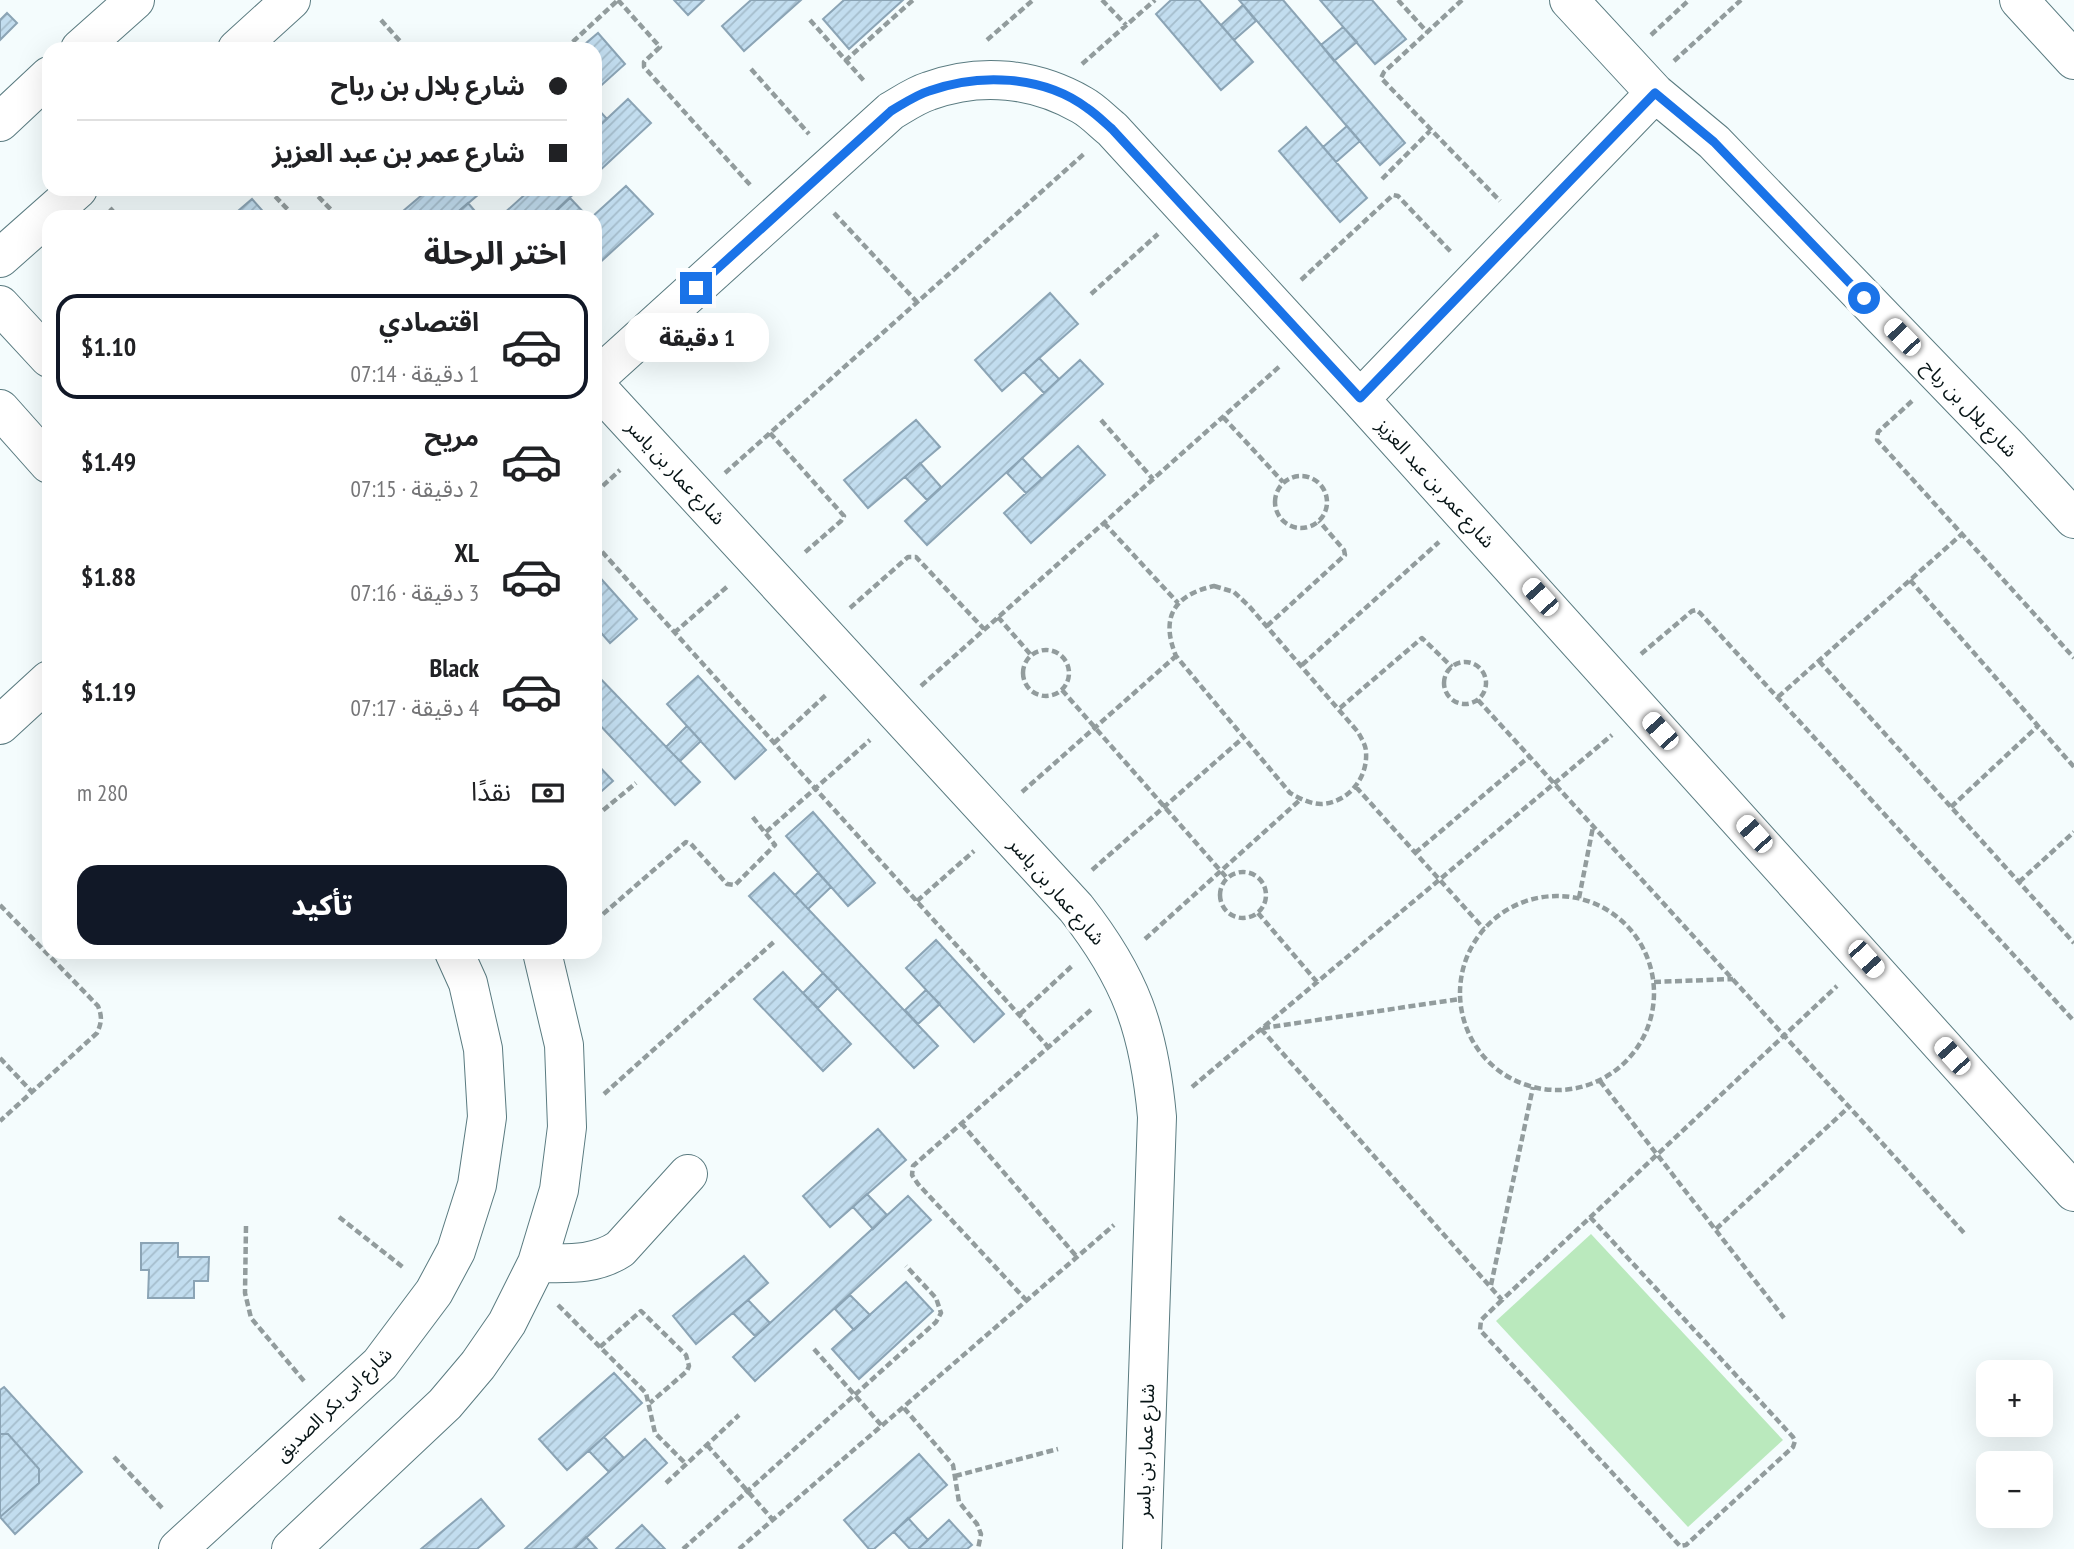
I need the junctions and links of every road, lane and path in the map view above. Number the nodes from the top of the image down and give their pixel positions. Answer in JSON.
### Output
{"nodes":[{"id":1,"x":135,"y":0,"type":"edge"},
{"id":2,"x":292,"y":0,"type":"edge"},
{"id":3,"x":618,"y":0,"type":"edge"},
{"id":4,"x":913,"y":0,"type":"edge"},
{"id":5,"x":1102,"y":0,"type":"edge"},
{"id":6,"x":1155,"y":0,"type":"edge"},
{"id":7,"x":1398,"y":0,"type":"edge"},
{"id":8,"x":1462,"y":0,"type":"edge"},
{"id":9,"x":1569,"y":0,"type":"edge"},
{"id":10,"x":1689,"y":0,"type":"edge"},
{"id":11,"x":1741,"y":0,"type":"edge"},
{"id":12,"x":2033,"y":5,"type":"edge"},
{"id":13,"x":381,"y":20,"type":"dead end"},
{"id":14,"x":810,"y":20,"type":"dead end"},
{"id":15,"x":1126,"y":25,"type":"junction"},
{"id":16,"x":1427,"y":32,"type":"junction"},
{"id":17,"x":88,"y":42,"type":"edge"},
{"id":18,"x":245,"y":42,"type":"edge"},
{"id":19,"x":401,"y":42,"type":"edge"},
{"id":20,"x":573,"y":42,"type":"edge"},
{"id":21,"x":2074,"y":60,"type":"edge"},
{"id":22,"x":845,"y":61,"type":"junction"},
{"id":23,"x":751,"y":69,"type":"dead end"},
{"id":24,"x":1642,"y":79,"type":"junction"},
{"id":25,"x":42,"y":83,"type":"edge"},
{"id":26,"x":1053,"y":90,"type":"junction"},
{"id":27,"x":891,"y":111,"type":"junction"},
{"id":28,"x":0,"y":122,"type":"edge"},
{"id":29,"x":1112,"y":129,"type":"junction"},
{"id":30,"x":1430,"y":131,"type":"junction"},
{"id":31,"x":822,"y":174,"type":"junction"},
{"id":32,"x":1382,"y":179,"type":"dead end"},
{"id":33,"x":70,"y":196,"type":"edge"},
{"id":34,"x":275,"y":196,"type":"edge"},
{"id":35,"x":318,"y":196,"type":"edge"},
{"id":36,"x":1186,"y":209,"type":"junction"},
{"id":37,"x":54,"y":210,"type":"edge"},
{"id":38,"x":288,"y":210,"type":"edge"},
{"id":39,"x":332,"y":210,"type":"edge"},
{"id":40,"x":776,"y":215,"type":"junction"},
{"id":41,"x":42,"y":221,"type":"edge"},
{"id":42,"x":1525,"y":227,"type":"junction"},
{"id":43,"x":0,"y":258,"type":"edge"},
{"id":44,"x":1476,"y":278,"type":"junction"},
{"id":45,"x":1091,"y":294,"type":"dead end"},
{"id":46,"x":917,"y":302,"type":"junction"},
{"id":47,"x":0,"y":305,"type":"edge"},
{"id":48,"x":1275,"y":306,"type":"junction"},
{"id":49,"x":1308,"y":341,"type":"junction"},
{"id":50,"x":42,"y":350,"type":"edge"},
{"id":51,"x":602,"y":373,"type":"edge"},
{"id":52,"x":1940,"y":376,"type":"junction"},
{"id":53,"x":602,"y":393,"type":"edge"},
{"id":54,"x":1360,"y":398,"type":"junction"},
{"id":55,"x":0,"y":409,"type":"edge"},
{"id":56,"x":1223,"y":417,"type":"junction"},
{"id":57,"x":1101,"y":420,"type":"dead end"},
{"id":58,"x":770,"y":433,"type":"junction"},
{"id":59,"x":42,"y":456,"type":"edge"},
{"id":60,"x":1153,"y":479,"type":"junction"},
{"id":61,"x":1283,"y":482,"type":"junction"},
{"id":62,"x":698,"y":496,"type":"junction"},
{"id":63,"x":1467,"y":517,"type":"junction"},
{"id":64,"x":2074,"y":519,"type":"edge"},
{"id":65,"x":1319,"y":522,"type":"junction"},
{"id":66,"x":1104,"y":523,"type":"junction"},
{"id":67,"x":1962,"y":534,"type":"junction"},
{"id":68,"x":602,"y":552,"type":"edge"},
{"id":69,"x":765,"y":570,"type":"junction"},
{"id":70,"x":1910,"y":580,"type":"junction"},
{"id":71,"x":1178,"y":603,"type":"junction"},
{"id":72,"x":998,"y":617,"type":"junction"},
{"id":73,"x":1266,"y":626,"type":"junction"},
{"id":74,"x":984,"y":629,"type":"junction"},
{"id":75,"x":823,"y":632,"type":"junction"},
{"id":76,"x":674,"y":633,"type":"junction"},
{"id":77,"x":1031,"y":655,"type":"junction"},
{"id":78,"x":1176,"y":656,"type":"junction"},
{"id":79,"x":2074,"y":658,"type":"edge"},
{"id":80,"x":1819,"y":661,"type":"junction"},
{"id":81,"x":1302,"y":665,"type":"junction"},
{"id":82,"x":1451,"y":667,"type":"junction"},
{"id":83,"x":856,"y":668,"type":"junction"},
{"id":84,"x":1612,"y":677,"type":"junction"},
{"id":85,"x":42,"y":686,"type":"edge"},
{"id":86,"x":1062,"y":690,"type":"junction"},
{"id":87,"x":1778,"y":697,"type":"junction"},
{"id":88,"x":1479,"y":700,"type":"junction"},
{"id":89,"x":1340,"y":708,"type":"junction"},
{"id":90,"x":1641,"y":710,"type":"junction"},
{"id":91,"x":896,"y":712,"type":"junction"},
{"id":92,"x":0,"y":725,"type":"edge"},
{"id":93,"x":2038,"y":726,"type":"junction"},
{"id":94,"x":1095,"y":727,"type":"junction"},
{"id":95,"x":1244,"y":737,"type":"junction"},
{"id":96,"x":774,"y":743,"type":"junction"},
{"id":97,"x":1530,"y":756,"type":"junction"},
{"id":98,"x":2074,"y":767,"type":"edge"},
{"id":99,"x":1554,"y":782,"type":"junction"},
{"id":100,"x":636,"y":783,"type":"dead end"},
{"id":101,"x":1356,"y":787,"type":"junction"},
{"id":102,"x":815,"y":789,"type":"junction"},
{"id":103,"x":1300,"y":799,"type":"junction"},
{"id":104,"x":1165,"y":807,"type":"junction"},
{"id":105,"x":1951,"y":807,"type":"junction"},
{"id":106,"x":602,"y":811,"type":"edge"},
{"id":107,"x":751,"y":815,"type":"dead end"},
{"id":108,"x":997,"y":822,"type":"junction"},
{"id":109,"x":1593,"y":826,"type":"junction"},
{"id":110,"x":766,"y":832,"type":"junction"},
{"id":111,"x":2074,"y":832,"type":"edge"},
{"id":112,"x":1415,"y":853,"type":"junction"},
{"id":113,"x":1220,"y":871,"type":"junction"},
{"id":114,"x":1226,"y":877,"type":"junction"},
{"id":115,"x":1438,"y":879,"type":"junction"},
{"id":116,"x":2019,"y":882,"type":"junction"},
{"id":117,"x":1064,"y":895,"type":"junction"},
{"id":118,"x":1579,"y":898,"type":"junction"},
{"id":119,"x":917,"y":901,"type":"junction"},
{"id":120,"x":0,"y":905,"type":"edge"},
{"id":121,"x":1258,"y":913,"type":"junction"},
{"id":122,"x":602,"y":915,"type":"edge"},
{"id":123,"x":1484,"y":929,"type":"junction"},
{"id":124,"x":776,"y":940,"type":"dead end"},
{"id":125,"x":2074,"y":943,"type":"edge"},
{"id":126,"x":42,"y":948,"type":"edge"},
{"id":127,"x":52,"y":959,"type":"edge"},
{"id":128,"x":457,"y":959,"type":"edge"},
{"id":129,"x":544,"y":959,"type":"edge"},
{"id":130,"x":1866,"y":959,"type":"junction"},
{"id":131,"x":1114,"y":961,"type":"junction"},
{"id":132,"x":1732,"y":979,"type":"junction"},
{"id":133,"x":1317,"y":982,"type":"junction"},
{"id":134,"x":1654,"y":982,"type":"junction"},
{"id":135,"x":1460,"y":999,"type":"junction"},
{"id":136,"x":1020,"y":1014,"type":"junction"},
{"id":137,"x":2074,"y":1021,"type":"edge"},
{"id":138,"x":1261,"y":1029,"type":"junction"},
{"id":139,"x":1784,"y":1036,"type":"junction"},
{"id":140,"x":1048,"y":1047,"type":"junction"},
{"id":141,"x":0,"y":1058,"type":"edge"},
{"id":142,"x":1600,"y":1081,"type":"junction"},
{"id":143,"x":1533,"y":1087,"type":"junction"},
{"id":144,"x":32,"y":1092,"type":"junction"},
{"id":145,"x":1849,"y":1107,"type":"junction"},
{"id":146,"x":1157,"y":1117,"type":"junction"},
{"id":147,"x":0,"y":1121,"type":"edge"},
{"id":148,"x":961,"y":1123,"type":"junction"},
{"id":149,"x":567,"y":1127,"type":"junction"},
{"id":150,"x":1657,"y":1154,"type":"junction"},
{"id":151,"x":688,"y":1174,"type":"dead end"},
{"id":152,"x":1154,"y":1190,"type":"junction"},
{"id":153,"x":2074,"y":1192,"type":"edge"},
{"id":154,"x":339,"y":1217,"type":"dead end"},
{"id":155,"x":1590,"y":1217,"type":"junction"},
{"id":156,"x":246,"y":1226,"type":"dead end"},
{"id":157,"x":1716,"y":1229,"type":"junction"},
{"id":158,"x":1965,"y":1234,"type":"dead end"},
{"id":159,"x":1077,"y":1256,"type":"junction"},
{"id":160,"x":906,"y":1266,"type":"dead end"},
{"id":161,"x":533,"y":1270,"type":"junction"},
{"id":162,"x":1491,"y":1284,"type":"junction"},
{"id":163,"x":434,"y":1292,"type":"junction"},
{"id":164,"x":1502,"y":1300,"type":"junction"},
{"id":165,"x":1027,"y":1301,"type":"junction"},
{"id":166,"x":1784,"y":1318,"type":"dead end"},
{"id":167,"x":600,"y":1347,"type":"junction"},
{"id":168,"x":814,"y":1349,"type":"dead end"},
{"id":169,"x":855,"y":1395,"type":"junction"},
{"id":170,"x":649,"y":1402,"type":"junction"},
{"id":171,"x":904,"y":1408,"type":"junction"},
{"id":172,"x":330,"y":1411,"type":"junction"},
{"id":173,"x":739,"y":1415,"type":"dead end"},
{"id":174,"x":882,"y":1426,"type":"junction"},
{"id":175,"x":707,"y":1445,"type":"junction"},
{"id":176,"x":1058,"y":1449,"type":"dead end"},
{"id":177,"x":114,"y":1457,"type":"dead end"},
{"id":178,"x":686,"y":1464,"type":"junction"},
{"id":179,"x":955,"y":1476,"type":"junction"},
{"id":180,"x":666,"y":1483,"type":"dead end"},
{"id":181,"x":748,"y":1491,"type":"junction"},
{"id":182,"x":773,"y":1520,"type":"junction"},
{"id":183,"x":184,"y":1543,"type":"edge"},
{"id":184,"x":291,"y":1549,"type":"edge"},
{"id":185,"x":683,"y":1549,"type":"edge"},
{"id":186,"x":739,"y":1549,"type":"edge"},
{"id":187,"x":978,"y":1549,"type":"edge"},
{"id":188,"x":1142,"y":1549,"type":"edge"}],
"edges":[{"from":1,"to":17,"type":"street"},
{"from":2,"to":18,"type":"street"},
{"from":3,"to":20,"type":"path"},
{"from":3,"to":40,"type":"path"},
{"from":4,"to":22,"type":"path"},
{"from":5,"to":15,"type":"path"},
{"from":6,"to":15,"type":"path"},
{"from":7,"to":16,"type":"path"},
{"from":8,"to":16,"type":"path"},
{"from":9,"to":24,"type":"street","name":"شارع بلال بن رباح"},
{"from":10,"to":24,"type":"path"},
{"from":11,"to":24,"type":"path"},
{"from":12,"to":21,"type":"street"},
{"from":13,"to":19,"type":"path"},
{"from":14,"to":22,"type":"path"},
{"from":15,"to":26,"type":"path"},
{"from":16,"to":30,"type":"path"},
{"from":22,"to":27,"type":"path"},
{"from":23,"to":31,"type":"path"},
{"from":24,"to":42,"type":"street"},
{"from":24,"to":52,"type":"street","name":"شارع بلال بن رباح"},
{"from":25,"to":28,"type":"street"},
{"from":26,"to":27,"type":"street","name":"شارع عمر بن عبد العزيز"},
{"from":26,"to":29,"type":"street","name":"شارع عمر بن عبد العزيز"},
{"from":27,"to":31,"type":"street","name":"شارع عمر بن عبد العزيز"},
{"from":29,"to":36,"type":"street","name":"شارع عمر بن عبد العزيز"},
{"from":29,"to":46,"type":"path"},
{"from":30,"to":32,"type":"path"},
{"from":30,"to":42,"type":"path"},
{"from":31,"to":40,"type":"street","name":"شارع عمر بن عبد العزيز"},
{"from":31,"to":46,"type":"path"},
{"from":33,"to":37,"type":"street"},
{"from":34,"to":38,"type":"path"},
{"from":35,"to":39,"type":"path"},
{"from":36,"to":45,"type":"path"},
{"from":36,"to":48,"type":"street","name":"شارع عمر بن عبد العزيز"},
{"from":40,"to":51,"type":"street","name":"شارع عمر بن عبد العزيز"},
{"from":41,"to":43,"type":"street"},
{"from":42,"to":44,"type":"street"},
{"from":44,"to":48,"type":"path"},
{"from":44,"to":54,"type":"street"},
{"from":46,"to":58,"type":"path"},
{"from":47,"to":50,"type":"street"},
{"from":48,"to":49,"type":"street","name":"شارع عمر بن عبد العزيز"},
{"from":49,"to":54,"type":"street","name":"شارع عمر بن عبد العزيز"},
{"from":49,"to":56,"type":"path"},
{"from":52,"to":64,"type":"street","name":"شارع بلال بن رباح"},
{"from":52,"to":67,"type":"path"},
{"from":53,"to":62,"type":"street","name":"شارع عمار بن ياسر"},
{"from":54,"to":63,"type":"street","name":"شارع عمر بن عبد العزيز"},
{"from":55,"to":59,"type":"street"},
{"from":56,"to":60,"type":"path"},
{"from":56,"to":61,"type":"path"},
{"from":57,"to":60,"type":"path"},
{"from":58,"to":62,"type":"path"},
{"from":58,"to":69,"type":"path"},
{"from":60,"to":66,"type":"path"},
{"from":61,"to":65,"type":"path"},
{"from":61,"to":65,"type":"path"},
{"from":62,"to":69,"type":"street","name":"شارع عمار بن ياسر"},
{"from":63,"to":81,"type":"path"},
{"from":63,"to":84,"type":"street","name":"شارع عمر بن عبد العزيز"},
{"from":65,"to":73,"type":"path"},
{"from":66,"to":71,"type":"path"},
{"from":66,"to":72,"type":"path"},
{"from":67,"to":70,"type":"path"},
{"from":67,"to":79,"type":"path"},
{"from":68,"to":76,"type":"path"},
{"from":69,"to":75,"type":"street","name":"شارع عمار بن ياسر"},
{"from":69,"to":76,"type":"path"},
{"from":70,"to":80,"type":"path"},
{"from":70,"to":93,"type":"path"},
{"from":71,"to":73,"type":"path"},
{"from":71,"to":78,"type":"path"},
{"from":72,"to":74,"type":"path"},
{"from":72,"to":77,"type":"path"},
{"from":73,"to":81,"type":"path"},
{"from":74,"to":75,"type":"path"},
{"from":74,"to":91,"type":"path"},
{"from":75,"to":83,"type":"street","name":"شارع عمار بن ياسر"},
{"from":76,"to":96,"type":"path"},
{"from":77,"to":86,"type":"path"},
{"from":77,"to":86,"type":"path"},
{"from":78,"to":94,"type":"path"},
{"from":78,"to":95,"type":"path"},
{"from":80,"to":87,"type":"path"},
{"from":80,"to":105,"type":"path"},
{"from":81,"to":89,"type":"path"},
{"from":82,"to":88,"type":"path"},
{"from":82,"to":88,"type":"path"},
{"from":82,"to":89,"type":"path"},
{"from":83,"to":91,"type":"street","name":"شارع عمار بن ياسر"},
{"from":83,"to":96,"type":"path"},
{"from":84,"to":87,"type":"path"},
{"from":84,"to":90,"type":"street","name":"شارع عمر بن عبد العزيز"},
{"from":85,"to":92,"type":"street"},
{"from":86,"to":94,"type":"path"},
{"from":87,"to":137,"type":"path"},
{"from":88,"to":97,"type":"path"},
{"from":89,"to":101,"type":"path"},
{"from":90,"to":99,"type":"path"},
{"from":90,"to":130,"type":"street","name":"شارع عمر بن عبد العزيز"},
{"from":91,"to":102,"type":"path"},
{"from":91,"to":108,"type":"street","name":"شارع عمار بن ياسر"},
{"from":93,"to":98,"type":"path"},
{"from":93,"to":105,"type":"path"},
{"from":94,"to":104,"type":"path"},
{"from":94,"to":108,"type":"path"},
{"from":95,"to":103,"type":"path"},
{"from":95,"to":104,"type":"path"},
{"from":96,"to":102,"type":"path"},
{"from":97,"to":99,"type":"path"},
{"from":97,"to":112,"type":"path"},
{"from":99,"to":109,"type":"path"},
{"from":99,"to":115,"type":"path"},
{"from":100,"to":106,"type":"path"},
{"from":101,"to":103,"type":"path"},
{"from":101,"to":112,"type":"path"},
{"from":102,"to":110,"type":"path"},
{"from":102,"to":119,"type":"path"},
{"from":103,"to":113,"type":"path"},
{"from":104,"to":113,"type":"path"},
{"from":104,"to":117,"type":"path"},
{"from":105,"to":116,"type":"path"},
{"from":107,"to":110,"type":"path"},
{"from":108,"to":117,"type":"street","name":"شارع عمار بن ياسر"},
{"from":108,"to":119,"type":"path"},
{"from":109,"to":118,"type":"path"},
{"from":109,"to":132,"type":"path"},
{"from":110,"to":122,"type":"path"},
{"from":111,"to":116,"type":"path"},
{"from":112,"to":115,"type":"path"},
{"from":113,"to":114,"type":"path"},
{"from":113,"to":131,"type":"path"},
{"from":114,"to":121,"type":"path"},
{"from":114,"to":121,"type":"path"},
{"from":115,"to":123,"type":"path"},
{"from":115,"to":133,"type":"path"},
{"from":116,"to":125,"type":"path"},
{"from":117,"to":131,"type":"street","name":"شارع عمار بن ياسر"},
{"from":118,"to":123,"type":"path"},
{"from":118,"to":134,"type":"path"},
{"from":119,"to":136,"type":"path"},
{"from":120,"to":126,"type":"path"},
{"from":121,"to":133,"type":"path"},
{"from":123,"to":135,"type":"path"},
{"from":124,"to":149,"type":"path"},
{"from":127,"to":144,"type":"path"},
{"from":128,"to":163,"type":"street","name":"شارع ابى بكر الصديق"},
{"from":129,"to":149,"type":"street"},
{"from":130,"to":139,"type":"path"},
{"from":130,"to":153,"type":"street","name":"شارع عمر بن عبد العزيز"},
{"from":131,"to":136,"type":"path"},
{"from":131,"to":140,"type":"path"},
{"from":131,"to":146,"type":"street","name":"شارع عمار بن ياسر"},
{"from":132,"to":134,"type":"path"},
{"from":132,"to":139,"type":"path"},
{"from":133,"to":138,"type":"path"},
{"from":134,"to":142,"type":"path"},
{"from":135,"to":138,"type":"path"},
{"from":135,"to":143,"type":"path"},
{"from":136,"to":140,"type":"path"},
{"from":138,"to":146,"type":"path"},
{"from":138,"to":162,"type":"path"},
{"from":139,"to":145,"type":"path"},
{"from":139,"to":150,"type":"path"},
{"from":140,"to":148,"type":"path"},
{"from":141,"to":144,"type":"path"},
{"from":142,"to":143,"type":"path"},
{"from":142,"to":150,"type":"path"},
{"from":143,"to":162,"type":"path"},
{"from":144,"to":147,"type":"path"},
{"from":145,"to":157,"type":"path"},
{"from":145,"to":158,"type":"path"},
{"from":146,"to":152,"type":"street","name":"شارع عمار بن ياسر"},
{"from":148,"to":159,"type":"path"},
{"from":148,"to":165,"type":"path"},
{"from":149,"to":161,"type":"street"},
{"from":150,"to":155,"type":"path"},
{"from":150,"to":157,"type":"path"},
{"from":151,"to":161,"type":"street"},
{"from":152,"to":159,"type":"path"},
{"from":152,"to":188,"type":"street","name":"شارع عمار بن ياسر"},
{"from":154,"to":163,"type":"path"},
{"from":155,"to":164,"type":"path"},
{"from":155,"to":164,"type":"path"},
{"from":156,"to":172,"type":"path"},
{"from":157,"to":166,"type":"path"},
{"from":159,"to":165,"type":"path"},
{"from":160,"to":169,"type":"path"},
{"from":161,"to":167,"type":"path"},
{"from":161,"to":184,"type":"street"},
{"from":162,"to":164,"type":"path"},
{"from":163,"to":172,"type":"street","name":"شارع ابى بكر الصديق"},
{"from":165,"to":171,"type":"path"},
{"from":167,"to":170,"type":"path"},
{"from":167,"to":170,"type":"path"},
{"from":168,"to":169,"type":"path"},
{"from":169,"to":174,"type":"path"},
{"from":169,"to":181,"type":"path"},
{"from":170,"to":178,"type":"path"},
{"from":171,"to":174,"type":"path"},
{"from":171,"to":179,"type":"path"},
{"from":172,"to":183,"type":"street","name":"شارع ابى بكر الصديق"},
{"from":173,"to":175,"type":"path"},
{"from":174,"to":182,"type":"path"},
{"from":175,"to":178,"type":"path"},
{"from":175,"to":181,"type":"path"},
{"from":176,"to":179,"type":"path"},
{"from":177,"to":183,"type":"path"},
{"from":178,"to":180,"type":"path"},
{"from":179,"to":187,"type":"path"},
{"from":181,"to":182,"type":"path"},
{"from":181,"to":185,"type":"path"},
{"from":182,"to":186,"type":"path"}]}
